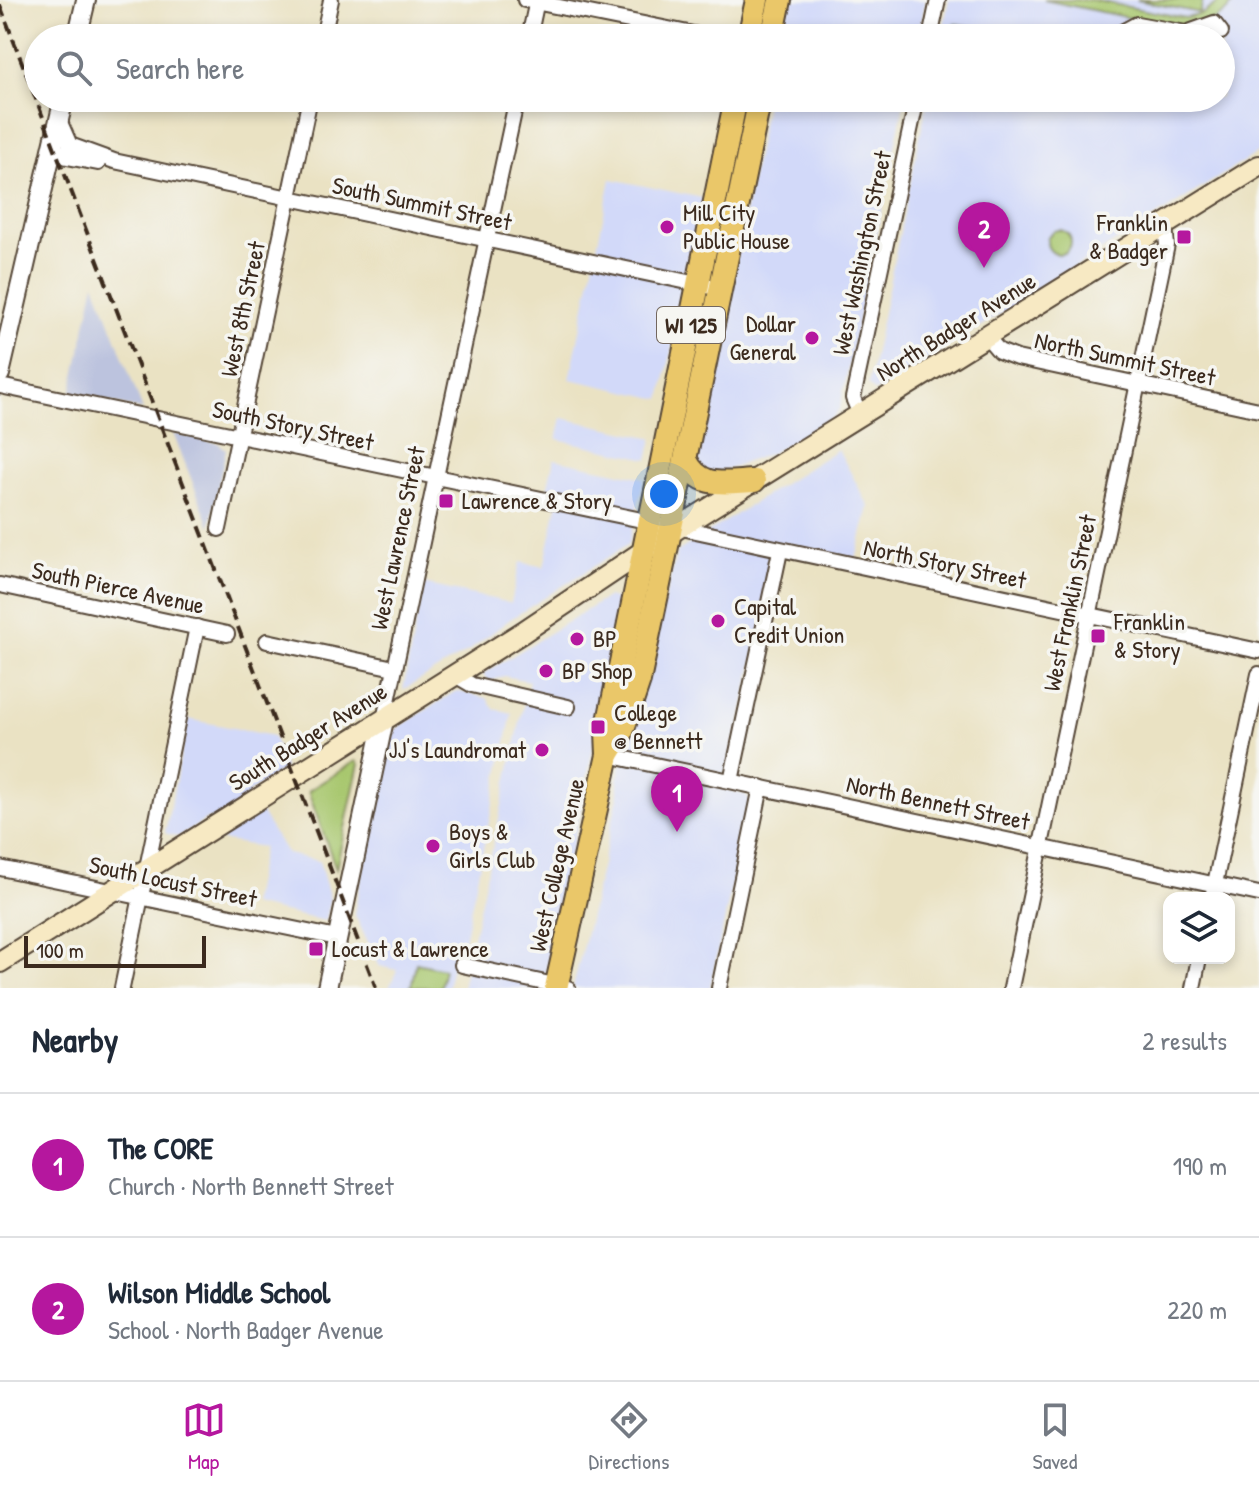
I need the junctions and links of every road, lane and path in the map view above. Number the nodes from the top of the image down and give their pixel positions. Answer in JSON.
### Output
{"nodes":[{"id":1,"x":86,"y":0,"type":"edge"},
{"id":2,"x":331,"y":0,"type":"edge"},
{"id":3,"x":757,"y":0,"type":"edge"},
{"id":4,"x":780,"y":0,"type":"edge"},
{"id":5,"x":938,"y":0,"type":"edge"},
{"id":6,"x":533,"y":1,"type":"edge"},
{"id":7,"x":80,"y":24,"type":"edge"},
{"id":8,"x":326,"y":24,"type":"edge"},
{"id":9,"x":531,"y":24,"type":"edge"},
{"id":10,"x":645,"y":24,"type":"edge"},
{"id":11,"x":752,"y":24,"type":"edge"},
{"id":12,"x":775,"y":24,"type":"edge"},
{"id":13,"x":933,"y":24,"type":"edge"},
{"id":14,"x":61,"y":112,"type":"edge"},
{"id":15,"x":307,"y":112,"type":"edge"},
{"id":16,"x":514,"y":112,"type":"edge"},
{"id":17,"x":734,"y":112,"type":"edge"},
{"id":18,"x":756,"y":112,"type":"edge"},
{"id":19,"x":914,"y":112,"type":"edge"},
{"id":20,"x":59,"y":120,"type":"junction"},
{"id":21,"x":53,"y":147,"type":"junction"},
{"id":22,"x":114,"y":161,"type":"junction"},
{"id":23,"x":1259,"y":166,"type":"edge"},
{"id":24,"x":289,"y":198,"type":"junction"},
{"id":25,"x":1165,"y":227,"type":"junction"},
{"id":26,"x":486,"y":240,"type":"junction"},
{"id":27,"x":710,"y":286,"type":"junction"},
{"id":28,"x":988,"y":338,"type":"junction"},
{"id":29,"x":0,"y":374,"type":"edge"},
{"id":30,"x":1138,"y":384,"type":"junction"},
{"id":31,"x":0,"y":386,"type":"edge"},
{"id":32,"x":1259,"y":410,"type":"edge"},
{"id":33,"x":861,"y":417,"type":"junction"},
{"id":34,"x":239,"y":437,"type":"junction"},
{"id":35,"x":686,"y":460,"type":"junction"},
{"id":36,"x":435,"y":478,"type":"junction"},
{"id":37,"x":754,"y":481,"type":"junction"},
{"id":38,"x":667,"y":527,"type":"junction"},
{"id":39,"x":219,"y":529,"type":"dead end"},
{"id":40,"x":642,"y":551,"type":"junction"},
{"id":41,"x":780,"y":551,"type":"junction"},
{"id":42,"x":0,"y":585,"type":"edge"},
{"id":43,"x":1089,"y":616,"type":"junction"},
{"id":44,"x":197,"y":627,"type":"junction"},
{"id":45,"x":227,"y":634,"type":"dead end"},
{"id":46,"x":267,"y":641,"type":"dead end"},
{"id":47,"x":1259,"y":651,"type":"edge"},
{"id":48,"x":394,"y":668,"type":"junction"},
{"id":49,"x":1259,"y":674,"type":"edge"},
{"id":50,"x":455,"y":675,"type":"junction"},
{"id":51,"x":568,"y":707,"type":"dead end"},
{"id":52,"x":384,"y":720,"type":"junction"},
{"id":53,"x":608,"y":755,"type":"junction"},
{"id":54,"x":731,"y":781,"type":"junction"},
{"id":55,"x":761,"y":787,"type":"junction"},
{"id":56,"x":1041,"y":847,"type":"junction"},
{"id":57,"x":0,"y":868,"type":"edge"},
{"id":58,"x":148,"y":869,"type":"junction"},
{"id":59,"x":112,"y":891,"type":"junction"},
{"id":60,"x":1213,"y":891,"type":"edge"},
{"id":61,"x":1259,"y":894,"type":"edge"},
{"id":62,"x":141,"y":898,"type":"junction"},
{"id":63,"x":337,"y":938,"type":"junction"},
{"id":64,"x":0,"y":962,"type":"edge"},
{"id":65,"x":1198,"y":964,"type":"edge"},
{"id":66,"x":462,"y":965,"type":"dead end"},
{"id":67,"x":560,"y":987,"type":"edge"},
{"id":68,"x":122,"y":988,"type":"edge"},
{"id":69,"x":327,"y":988,"type":"edge"},
{"id":70,"x":719,"y":988,"type":"edge"},
{"id":71,"x":1011,"y":988,"type":"edge"},
{"id":72,"x":1193,"y":988,"type":"edge"}],
"edges":[{"from":1,"to":7,"type":"street"},
{"from":2,"to":8,"type":"street"},
{"from":3,"to":11,"type":"main road"},
{"from":4,"to":12,"type":"main road"},
{"from":5,"to":13,"type":"street"},
{"from":6,"to":9,"type":"street"},
{"from":6,"to":10,"type":"street"},
{"from":14,"to":20,"type":"street"},
{"from":15,"to":24,"type":"street","name":"West 8th Street"},
{"from":16,"to":26,"type":"street","name":"West Lawrence Street"},
{"from":17,"to":27,"type":"main road","name":"West College Avenue","number":"WI 125"},
{"from":18,"to":27,"type":"main road","name":"West College Avenue","number":"WI 125"},
{"from":19,"to":33,"type":"street","name":"West Washington Street"},
{"from":20,"to":21,"type":"street"},
{"from":20,"to":22,"type":"street","name":"South Summit Street"},
{"from":21,"to":22,"type":"street","name":"South Summit Street"},
{"from":21,"to":29,"type":"street"},
{"from":22,"to":24,"type":"street","name":"South Summit Street"},
{"from":23,"to":25,"type":"main road","name":"North Badger Avenue"},
{"from":24,"to":26,"type":"street","name":"South Summit Street"},
{"from":24,"to":34,"type":"street","name":"West 8th Street"},
{"from":25,"to":28,"type":"main road","name":"North Badger Avenue"},
{"from":25,"to":30,"type":"street","name":"West Franklin Street"},
{"from":26,"to":27,"type":"street","name":"South Summit Street"},
{"from":26,"to":36,"type":"street","name":"West Lawrence Street"},
{"from":27,"to":35,"type":"main road","name":"West College Avenue","number":"WI 125"},
{"from":27,"to":38,"type":"main road","name":"West College Avenue","number":"WI 125"},
{"from":28,"to":30,"type":"street","name":"North Summit Street"},
{"from":28,"to":33,"type":"main road","name":"North Badger Avenue"},
{"from":30,"to":32,"type":"street","name":"North Summit Street"},
{"from":30,"to":43,"type":"street","name":"West Franklin Street"},
{"from":31,"to":34,"type":"street","name":"South Story Street"},
{"from":33,"to":37,"type":"main road","name":"North Badger Avenue"},
{"from":34,"to":36,"type":"street","name":"South Story Street"},
{"from":34,"to":39,"type":"street","name":"West 8th Street"},
{"from":35,"to":37,"type":"main road"},
{"from":35,"to":38,"type":"main road","name":"West College Avenue","number":"WI 125"},
{"from":36,"to":38,"type":"street","name":"South Story Street"},
{"from":36,"to":48,"type":"street","name":"West Lawrence Street"},
{"from":37,"to":38,"type":"main road","name":"North Badger Avenue"},
{"from":38,"to":40,"type":"main road","name":"West College Avenue","number":"WI 125"},
{"from":38,"to":41,"type":"street","name":"North Story Street"},
{"from":38,"to":53,"type":"main road","name":"West College Avenue","number":"WI 125"},
{"from":40,"to":50,"type":"main road","name":"South Badger Avenue"},
{"from":40,"to":53,"type":"main road","name":"West College Avenue","number":"WI 125"},
{"from":41,"to":43,"type":"street","name":"North Story Street"},
{"from":41,"to":54,"type":"street"},
{"from":42,"to":44,"type":"street","name":"South Pierce Avenue"},
{"from":43,"to":47,"type":"street","name":"North Story Street"},
{"from":43,"to":56,"type":"street","name":"West Franklin Street"},
{"from":44,"to":45,"type":"street","name":"South Pierce Avenue"},
{"from":44,"to":58,"type":"street"},
{"from":46,"to":48,"type":"street"},
{"from":48,"to":52,"type":"street","name":"West Lawrence Street"},
{"from":49,"to":60,"type":"street"},
{"from":50,"to":51,"type":"street"},
{"from":50,"to":52,"type":"main road","name":"South Badger Avenue"},
{"from":52,"to":58,"type":"main road","name":"South Badger Avenue"},
{"from":52,"to":63,"type":"street","name":"West Lawrence Street"},
{"from":53,"to":54,"type":"street","name":"North Bennett Street"},
{"from":53,"to":67,"type":"main road","name":"West College Avenue","number":"WI 125"},
{"from":54,"to":55,"type":"street","name":"North Bennett Street"},
{"from":55,"to":56,"type":"street","name":"North Bennett Street"},
{"from":55,"to":70,"type":"street"},
{"from":56,"to":60,"type":"street","name":"North Bennett Street"},
{"from":56,"to":71,"type":"street","name":"West Franklin Street"},
{"from":57,"to":59,"type":"street","name":"South Locust Street"},
{"from":58,"to":59,"type":"main road","name":"South Badger Avenue"},
{"from":58,"to":62,"type":"street"},
{"from":59,"to":62,"type":"street","name":"South Locust Street"},
{"from":59,"to":64,"type":"main road","name":"South Badger Avenue"},
{"from":60,"to":61,"type":"street","name":"North Bennett Street"},
{"from":62,"to":63,"type":"street","name":"South Locust Street"},
{"from":62,"to":68,"type":"street"},
{"from":63,"to":69,"type":"street","name":"West Lawrence Street"},
{"from":65,"to":72,"type":"street"},
{"from":66,"to":67,"type":"street"}]}
